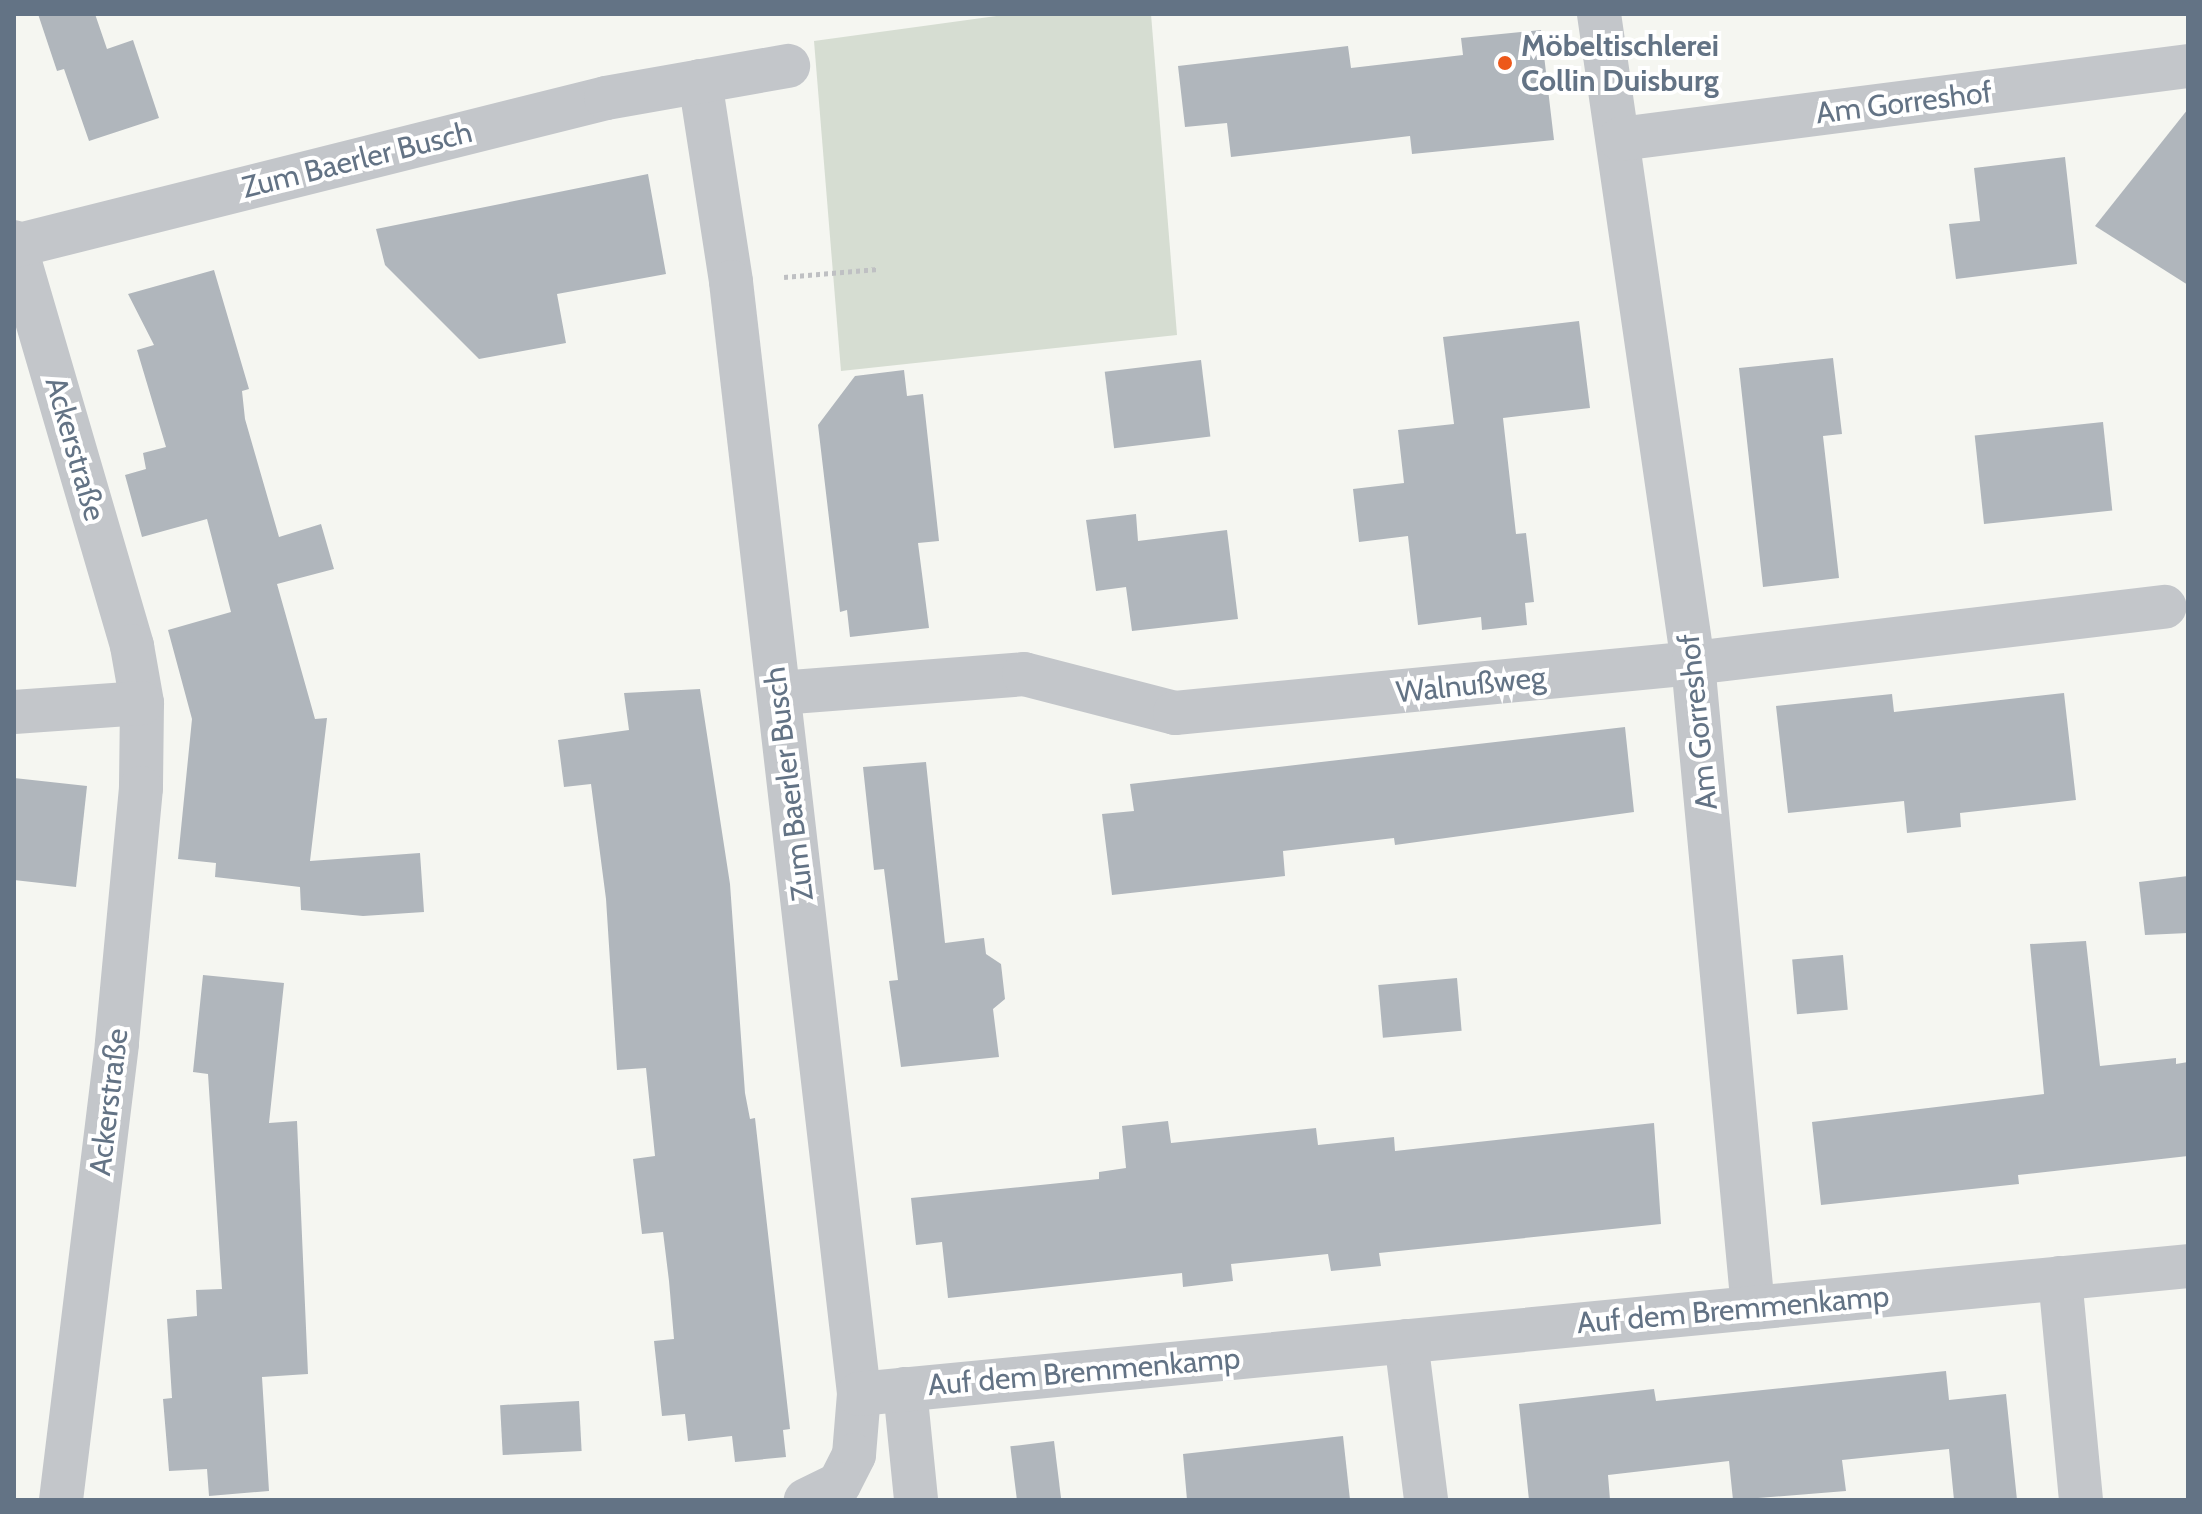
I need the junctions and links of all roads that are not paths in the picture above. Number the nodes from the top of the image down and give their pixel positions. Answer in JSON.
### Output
{"nodes":[{"id":1,"x":1599,"y":14,"type":"edge"},
{"id":2,"x":788,"y":66,"type":"dead end"},
{"id":3,"x":2188,"y":66,"type":"edge"},
{"id":4,"x":700,"y":81,"type":"junction"},
{"id":5,"x":1620,"y":139,"type":"junction"},
{"id":6,"x":15,"y":244,"type":"edge"},
{"id":7,"x":2165,"y":607,"type":"dead end"},
{"id":8,"x":1693,"y":663,"type":"junction"},
{"id":9,"x":779,"y":693,"type":"junction"},
{"id":10,"x":142,"y":703,"type":"junction"},
{"id":11,"x":14,"y":712,"type":"edge"},
{"id":12,"x":2188,"y":1266,"type":"edge"},
{"id":13,"x":2060,"y":1278,"type":"junction"},
{"id":14,"x":1753,"y":1308,"type":"junction"},
{"id":15,"x":1406,"y":1341,"type":"junction"},
{"id":16,"x":905,"y":1389,"type":"junction"},
{"id":17,"x":859,"y":1394,"type":"junction"},
{"id":18,"x":822,"y":1492,"type":"edge"},
{"id":19,"x":61,"y":1500,"type":"edge"},
{"id":20,"x":916,"y":1500,"type":"edge"},
{"id":21,"x":1426,"y":1500,"type":"edge"},
{"id":22,"x":2081,"y":1500,"type":"edge"}],
"edges":[{"from":1,"to":5,"type":"street","name":"Am Gorreshof"},
{"from":2,"to":4,"type":"street","name":"Zum Baerler Busch"},
{"from":3,"to":5,"type":"street","name":"Am Gorreshof"},
{"from":4,"to":6,"type":"street","name":"Zum Baerler Busch"},
{"from":4,"to":9,"type":"street","name":"Zum Baerler Busch"},
{"from":5,"to":8,"type":"street","name":"Am Gorreshof"},
{"from":6,"to":10,"type":"street","name":"Ackerstraße"},
{"from":7,"to":8,"type":"street","name":"Walnußweg"},
{"from":8,"to":9,"type":"street","name":"Walnußweg"},
{"from":8,"to":14,"type":"street","name":"Am Gorreshof"},
{"from":9,"to":17,"type":"street","name":"Zum Baerler Busch"},
{"from":10,"to":11,"type":"street"},
{"from":10,"to":19,"type":"street","name":"Ackerstraße"},
{"from":12,"to":13,"type":"street","name":"Auf dem Bremmenkamp"},
{"from":13,"to":14,"type":"street","name":"Auf dem Bremmenkamp"},
{"from":13,"to":22,"type":"street"},
{"from":14,"to":15,"type":"street","name":"Auf dem Bremmenkamp"},
{"from":15,"to":16,"type":"street","name":"Auf dem Bremmenkamp"},
{"from":15,"to":21,"type":"street"},
{"from":16,"to":17,"type":"street","name":"Auf dem Bremmenkamp"},
{"from":16,"to":20,"type":"street","name":"Auf dem Bremmenkamp"},
{"from":17,"to":18,"type":"street","name":"Zum Baerler Busch"}]}
